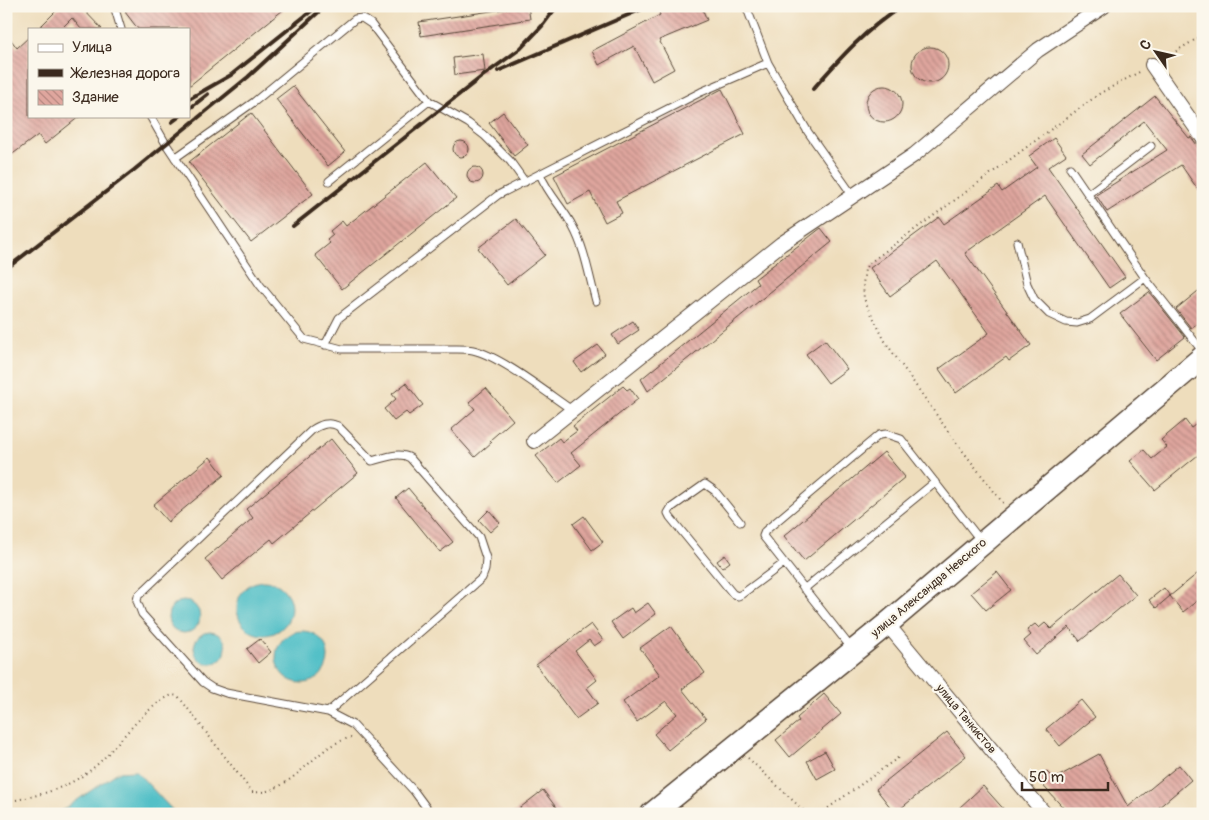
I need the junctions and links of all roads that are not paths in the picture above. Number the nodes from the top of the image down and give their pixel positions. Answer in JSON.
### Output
{"nodes":[{"id":1,"x":746,"y":6,"type":"edge"},
{"id":2,"x":1104,"y":6,"type":"edge"},
{"id":3,"x":115,"y":7,"type":"edge"},
{"id":4,"x":121,"y":28,"type":"edge"},
{"id":5,"x":768,"y":63,"type":"junction"},
{"id":6,"x":1152,"y":66,"type":"road end"},
{"id":7,"x":429,"y":101,"type":"junction"},
{"id":8,"x":151,"y":118,"type":"edge"},
{"id":9,"x":1203,"y":138,"type":"edge"},
{"id":10,"x":1151,"y":146,"type":"dead end"},
{"id":11,"x":175,"y":158,"type":"junction"},
{"id":12,"x":1070,"y":168,"type":"dead end"},
{"id":13,"x":540,"y":174,"type":"junction"},
{"id":14,"x":329,"y":181,"type":"dead end"},
{"id":15,"x":525,"y":182,"type":"junction"},
{"id":16,"x":1088,"y":194,"type":"junction"},
{"id":17,"x":853,"y":196,"type":"junction"},
{"id":18,"x":1017,"y":242,"type":"dead end"},
{"id":19,"x":1145,"y":278,"type":"junction"},
{"id":20,"x":596,"y":301,"type":"dead end"},
{"id":21,"x":325,"y":344,"type":"junction"},
{"id":22,"x":1203,"y":352,"type":"edge"},
{"id":23,"x":1203,"y":357,"type":"edge"},
{"id":24,"x":572,"y":410,"type":"junction"},
{"id":25,"x":534,"y":441,"type":"dead end"},
{"id":26,"x":935,"y":482,"type":"junction"},
{"id":27,"x":740,"y":522,"type":"dead end"},
{"id":28,"x":983,"y":543,"type":"junction"},
{"id":29,"x":784,"y":563,"type":"junction"},
{"id":30,"x":804,"y":588,"type":"junction"},
{"id":31,"x":887,"y":624,"type":"junction"},
{"id":32,"x":853,"y":652,"type":"junction"},
{"id":33,"x":328,"y":712,"type":"junction"},
{"id":34,"x":431,"y":814,"type":"edge"},
{"id":35,"x":652,"y":814,"type":"edge"},
{"id":36,"x":1045,"y":814,"type":"edge"}],
"edges":[{"from":1,"to":5,"type":"lane"},
{"from":2,"to":17,"type":"street"},
{"from":3,"to":4,"type":"lane"},
{"from":5,"to":13,"type":"lane"},
{"from":5,"to":17,"type":"lane"},
{"from":6,"to":9,"type":"street"},
{"from":7,"to":11,"type":"lane"},
{"from":7,"to":14,"type":"lane"},
{"from":7,"to":15,"type":"lane"},
{"from":8,"to":11,"type":"lane"},
{"from":10,"to":16,"type":"lane"},
{"from":11,"to":21,"type":"lane"},
{"from":12,"to":16,"type":"lane"},
{"from":13,"to":15,"type":"lane"},
{"from":13,"to":20,"type":"lane"},
{"from":15,"to":21,"type":"lane"},
{"from":16,"to":19,"type":"lane"},
{"from":17,"to":24,"type":"street"},
{"from":18,"to":19,"type":"lane"},
{"from":19,"to":22,"type":"lane"},
{"from":21,"to":24,"type":"lane"},
{"from":23,"to":28,"type":"main road","name":"улица Александра Невского"},
{"from":24,"to":25,"type":"street"},
{"from":26,"to":28,"type":"lane"},
{"from":26,"to":29,"type":"lane"},
{"from":26,"to":30,"type":"lane"},
{"from":27,"to":29,"type":"lane"},
{"from":28,"to":31,"type":"main road","name":"улица Александра Невского"},
{"from":29,"to":30,"type":"lane"},
{"from":30,"to":32,"type":"lane"},
{"from":31,"to":32,"type":"main road","name":"улица Александра Невского"},
{"from":31,"to":36,"type":"street","name":"улица Танкистов"},
{"from":32,"to":35,"type":"main road","name":"улица Александра Невского"},
{"from":33,"to":33,"type":"lane"},
{"from":33,"to":34,"type":"lane"}]}
